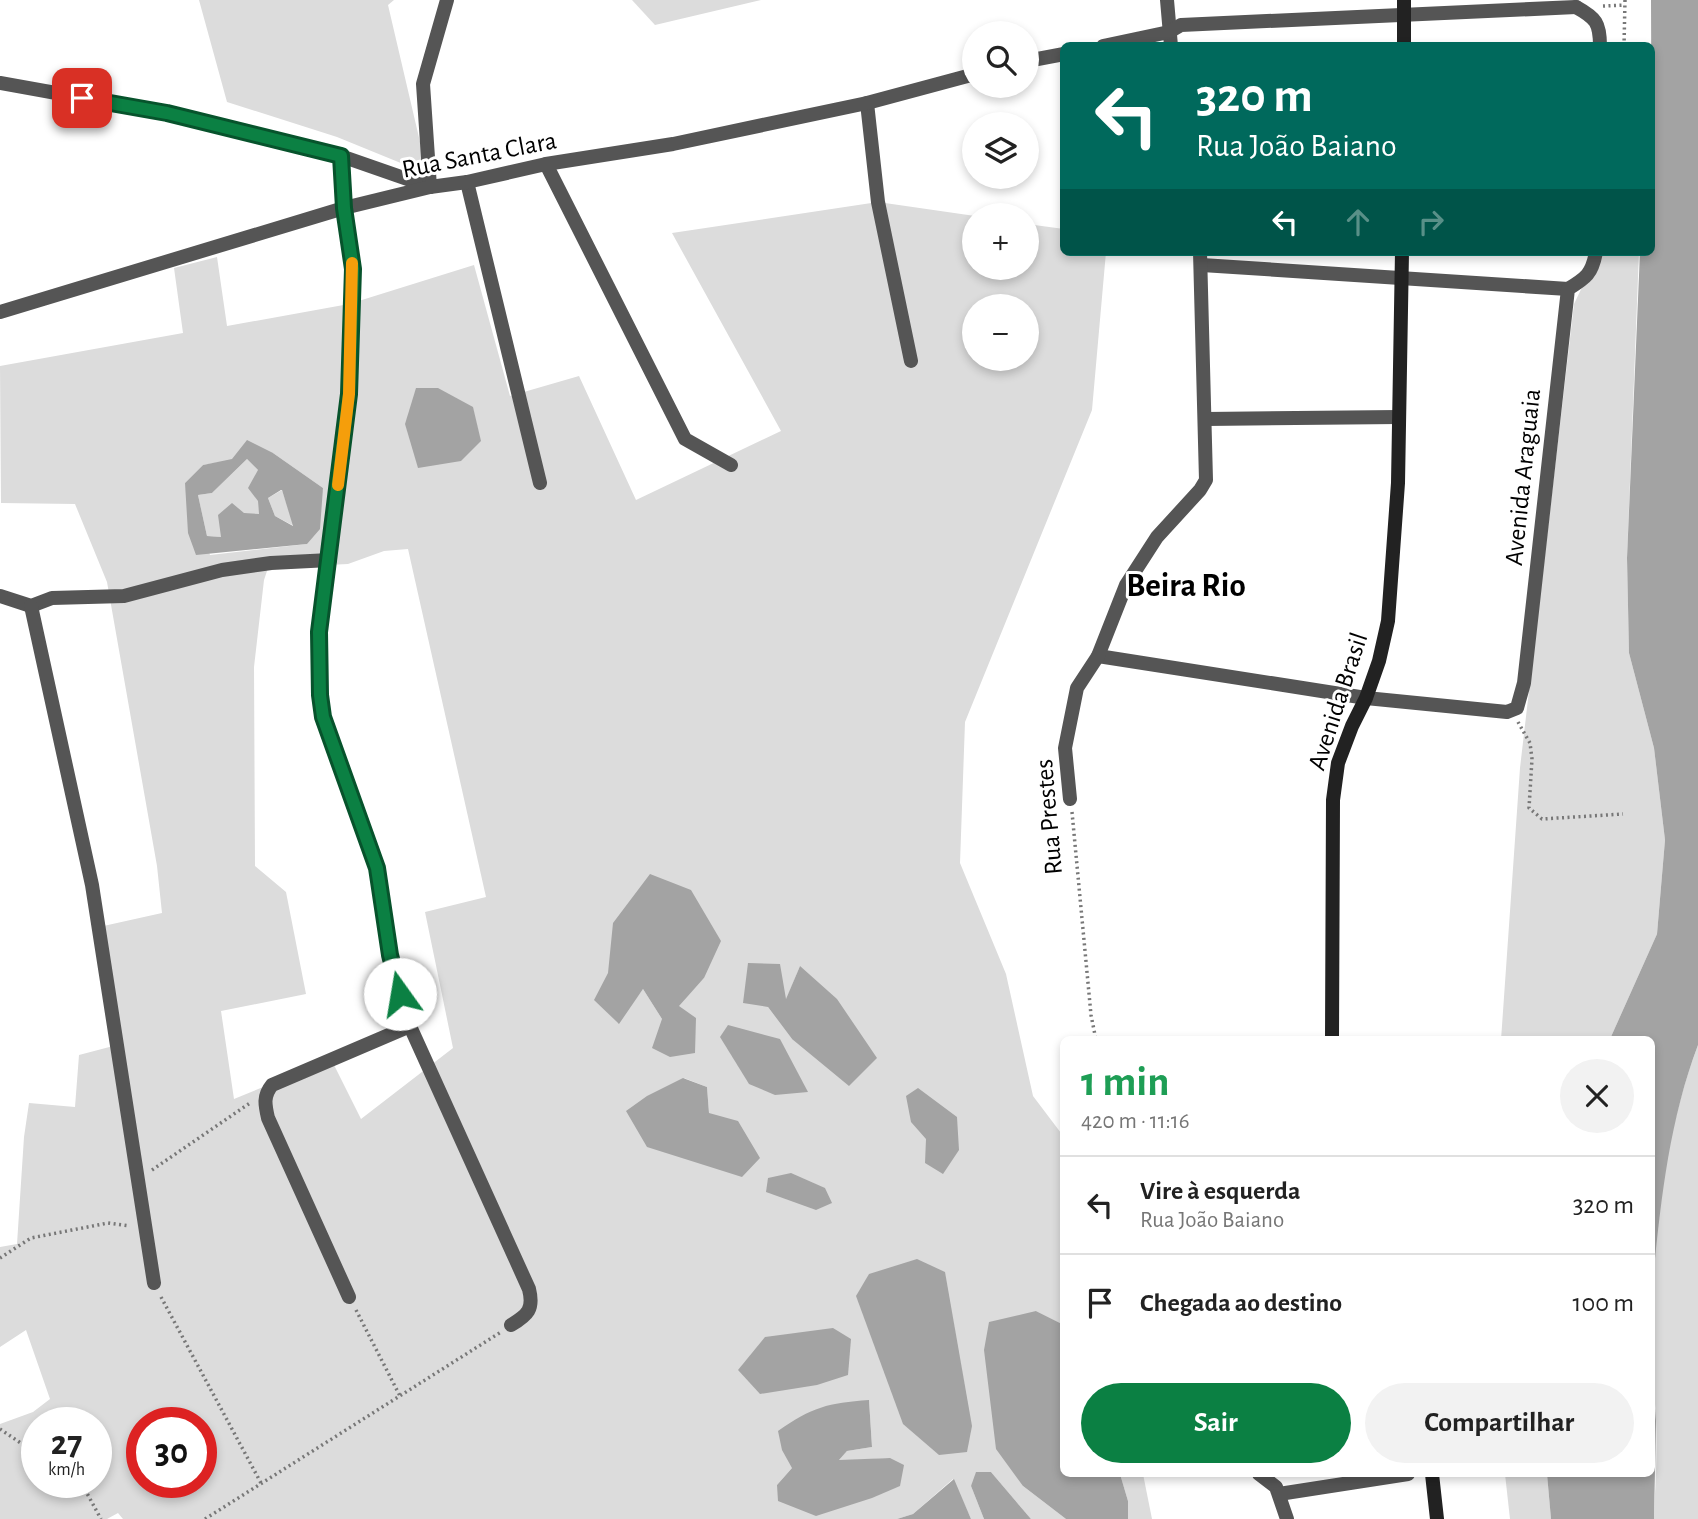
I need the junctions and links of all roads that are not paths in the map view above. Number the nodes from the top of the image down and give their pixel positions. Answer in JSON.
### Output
{"nodes":[{"id":1,"x":447,"y":0,"type":"edge"},
{"id":2,"x":1167,"y":0,"type":"edge"},
{"id":3,"x":1577,"y":4,"type":"edge"},
{"id":4,"x":1404,"y":7,"type":"edge"},
{"id":5,"x":1170,"y":39,"type":"edge"},
{"id":6,"x":1141,"y":42,"type":"edge"},
{"id":7,"x":1404,"y":42,"type":"edge"},
{"id":8,"x":1600,"y":42,"type":"edge"},
{"id":9,"x":1060,"y":55,"type":"edge"},
{"id":10,"x":1039,"y":59,"type":"edge"},
{"id":11,"x":962,"y":77,"type":"edge"},
{"id":12,"x":0,"y":83,"type":"edge"},
{"id":13,"x":867,"y":103,"type":"junction"},
{"id":14,"x":341,"y":156,"type":"junction"},
{"id":15,"x":546,"y":164,"type":"junction"},
{"id":16,"x":467,"y":182,"type":"junction"},
{"id":17,"x":430,"y":187,"type":"junction"},
{"id":18,"x":344,"y":208,"type":"junction"},
{"id":19,"x":1402,"y":256,"type":"edge"},
{"id":20,"x":1595,"y":256,"type":"edge"},
{"id":21,"x":1201,"y":259,"type":"edge"},
{"id":22,"x":1401,"y":279,"type":"junction"},
{"id":23,"x":1567,"y":289,"type":"junction"},
{"id":24,"x":0,"y":312,"type":"edge"},
{"id":25,"x":911,"y":361,"type":"dead end"},
{"id":26,"x":1399,"y":416,"type":"junction"},
{"id":27,"x":1206,"y":419,"type":"junction"},
{"id":28,"x":731,"y":465,"type":"dead end"},
{"id":29,"x":540,"y":483,"type":"dead end"},
{"id":30,"x":330,"y":560,"type":"junction"},
{"id":31,"x":0,"y":596,"type":"edge"},
{"id":32,"x":31,"y":606,"type":"junction"},
{"id":33,"x":1098,"y":656,"type":"junction"},
{"id":34,"x":1366,"y":698,"type":"junction"},
{"id":35,"x":1070,"y":799,"type":"road end"},
{"id":36,"x":410,"y":1026,"type":"junction"},
{"id":37,"x":1332,"y":1036,"type":"edge"},
{"id":38,"x":154,"y":1283,"type":"road end"},
{"id":39,"x":349,"y":1297,"type":"road end"},
{"id":40,"x":511,"y":1325,"type":"road end"},
{"id":41,"x":1263,"y":1477,"type":"edge"},
{"id":42,"x":1389,"y":1477,"type":"edge"},
{"id":43,"x":1432,"y":1477,"type":"edge"},
{"id":44,"x":1279,"y":1494,"type":"junction"},
{"id":45,"x":1287,"y":1519,"type":"edge"},
{"id":46,"x":1437,"y":1519,"type":"edge"}],
"edges":[{"from":1,"to":17,"type":"street"},
{"from":2,"to":5,"type":"street"},
{"from":3,"to":4,"type":"street"},
{"from":3,"to":8,"type":"street"},
{"from":4,"to":5,"type":"street"},
{"from":4,"to":7,"type":"street"},
{"from":5,"to":6,"type":"street"},
{"from":9,"to":10,"type":"street"},
{"from":11,"to":13,"type":"street","name":"Rua Santa Clara"},
{"from":12,"to":14,"type":"street"},
{"from":13,"to":15,"type":"street","name":"Rua Santa Clara"},
{"from":13,"to":25,"type":"street"},
{"from":14,"to":17,"type":"street"},
{"from":14,"to":18,"type":"street"},
{"from":15,"to":16,"type":"street","name":"Rua Santa Clara"},
{"from":15,"to":28,"type":"street"},
{"from":16,"to":17,"type":"street","name":"Rua Santa Clara"},
{"from":16,"to":29,"type":"street"},
{"from":17,"to":18,"type":"street","name":"Rua Santa Clara"},
{"from":18,"to":24,"type":"street","name":"Rua Santa Clara"},
{"from":18,"to":30,"type":"street"},
{"from":19,"to":22,"type":"street","name":"Avenida Brasil"},
{"from":20,"to":23,"type":"street"},
{"from":21,"to":22,"type":"street"},
{"from":21,"to":27,"type":"street","name":"Rua Prestes"},
{"from":22,"to":23,"type":"street"},
{"from":22,"to":26,"type":"street","name":"Avenida Brasil"},
{"from":23,"to":34,"type":"street","name":"Avenida Araguaia"},
{"from":26,"to":27,"type":"street"},
{"from":26,"to":34,"type":"street","name":"Avenida Brasil"},
{"from":27,"to":33,"type":"street","name":"Rua Prestes"},
{"from":30,"to":32,"type":"street"},
{"from":30,"to":36,"type":"street"},
{"from":31,"to":32,"type":"street"},
{"from":32,"to":38,"type":"street"},
{"from":33,"to":34,"type":"street"},
{"from":33,"to":35,"type":"street","name":"Rua Prestes"},
{"from":34,"to":37,"type":"street","name":"Avenida Brasil"},
{"from":36,"to":39,"type":"street"},
{"from":36,"to":40,"type":"street"},
{"from":41,"to":44,"type":"street"},
{"from":42,"to":44,"type":"street"},
{"from":43,"to":46,"type":"street"},
{"from":44,"to":45,"type":"street"}]}
